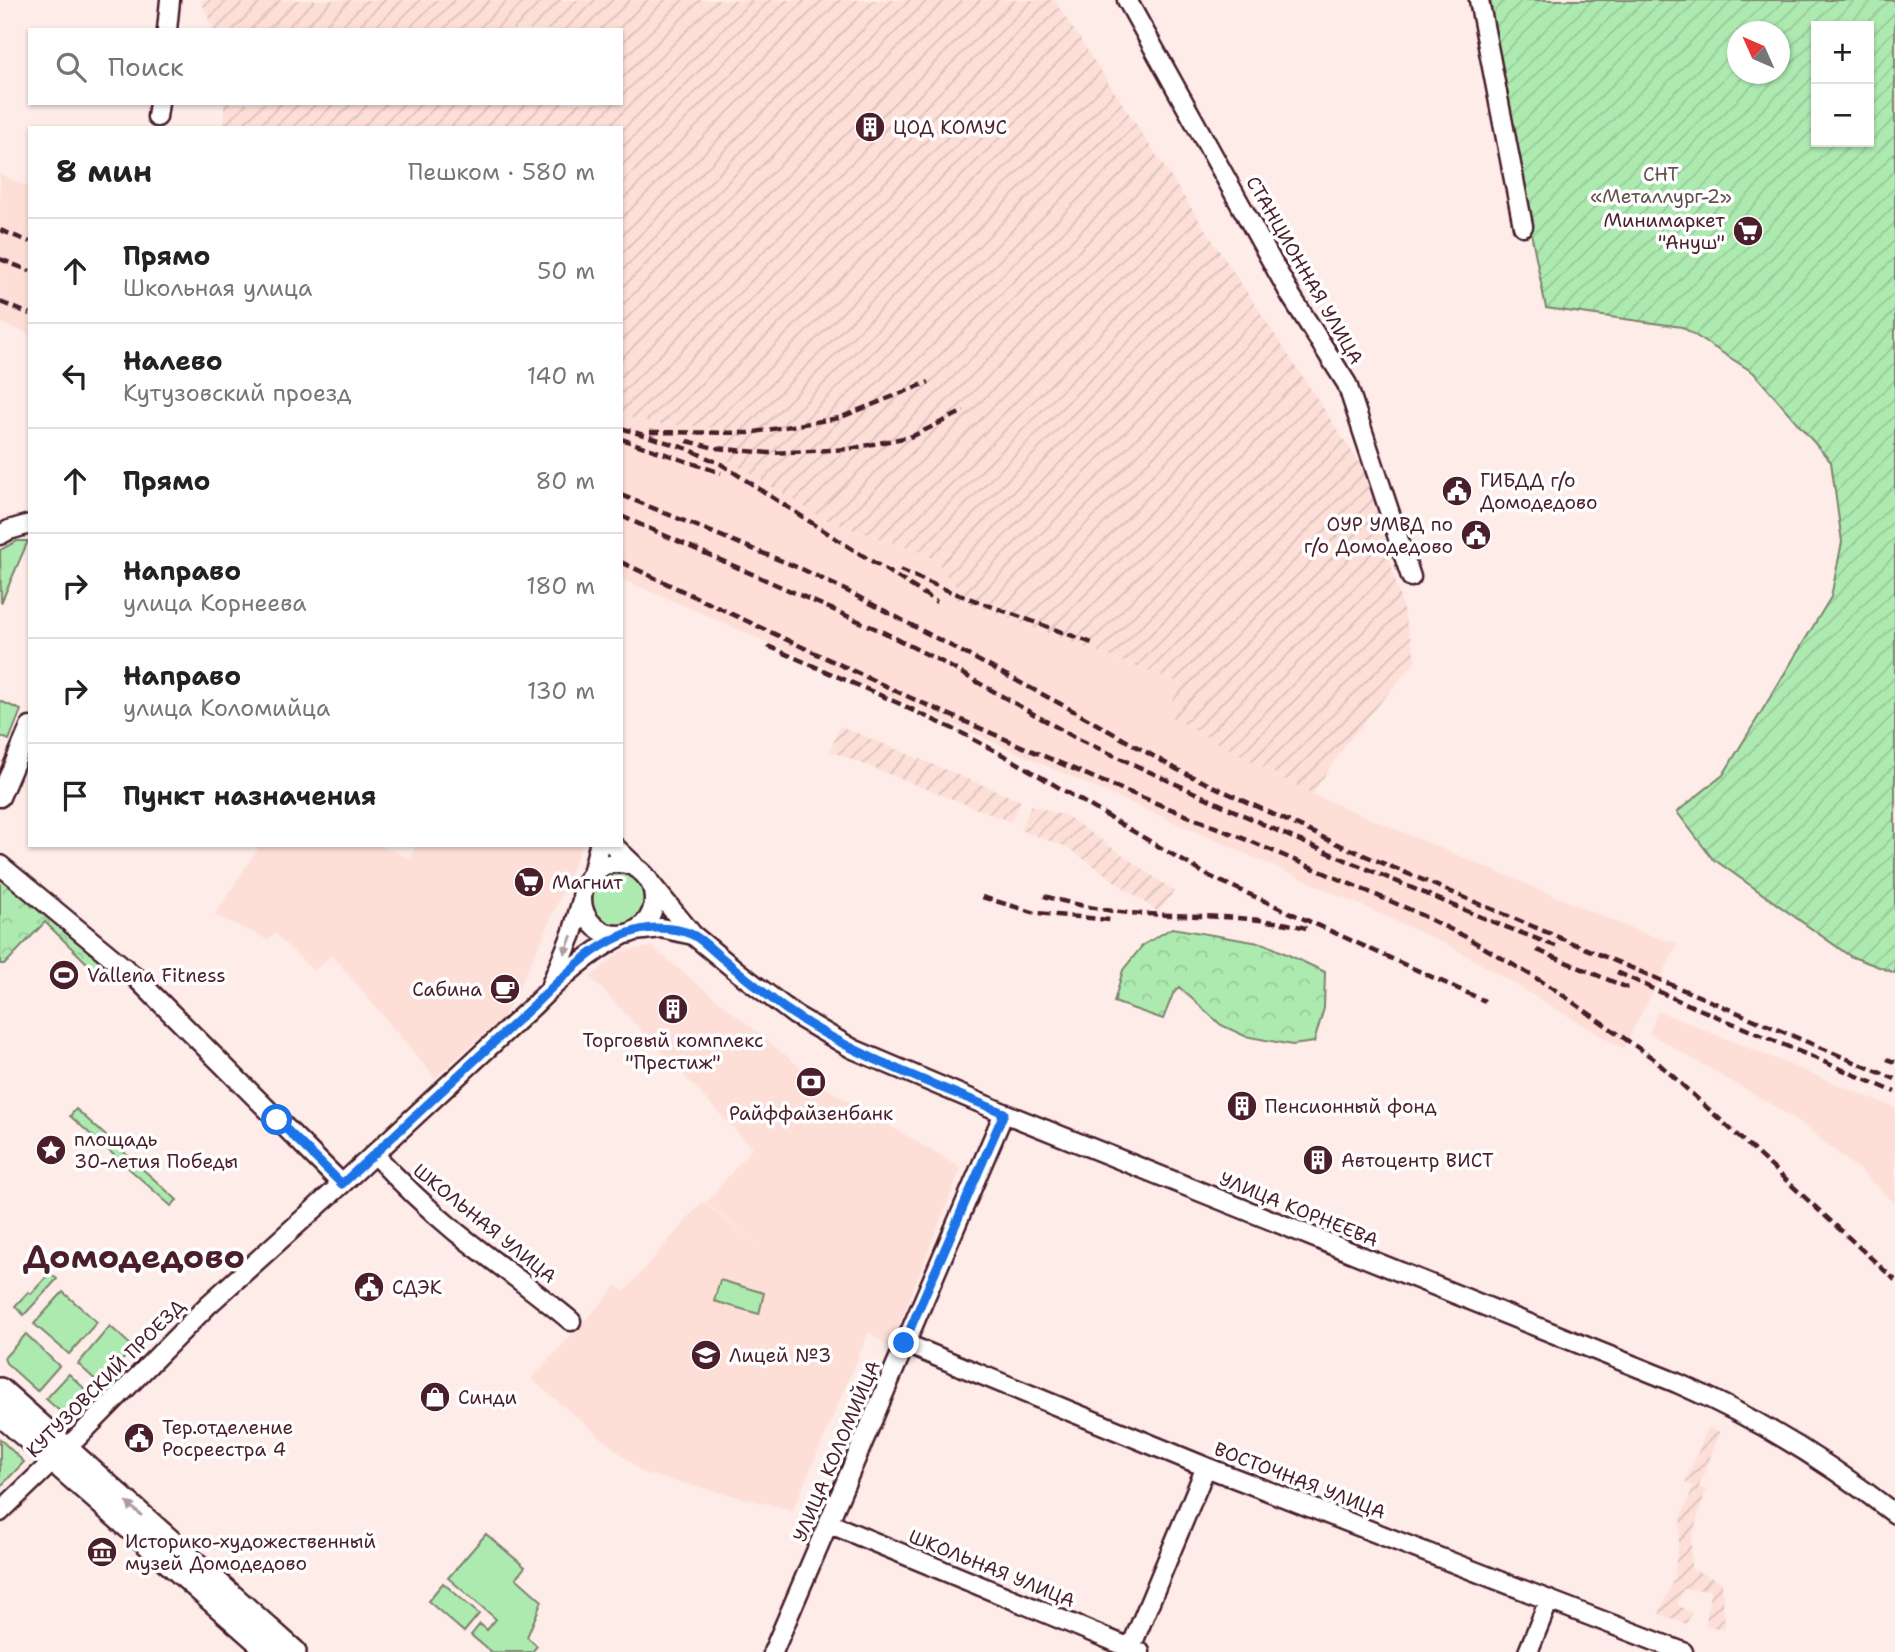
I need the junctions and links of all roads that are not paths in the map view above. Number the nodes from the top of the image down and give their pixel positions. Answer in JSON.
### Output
{"nodes":[{"id":1,"x":170,"y":0,"type":"edge"},
{"id":2,"x":1127,"y":0,"type":"edge"},
{"id":3,"x":1479,"y":0,"type":"edge"},
{"id":4,"x":167,"y":28,"type":"edge"},
{"id":5,"x":1523,"y":226,"type":"dead end"},
{"id":6,"x":28,"y":524,"type":"edge"},
{"id":7,"x":0,"y":535,"type":"edge"},
{"id":8,"x":1411,"y":577,"type":"dead end"},
{"id":9,"x":28,"y":732,"type":"edge"},
{"id":10,"x":0,"y":797,"type":"edge"},
{"id":11,"x":598,"y":847,"type":"edge"},
{"id":12,"x":615,"y":847,"type":"edge"},
{"id":13,"x":0,"y":865,"type":"edge"},
{"id":14,"x":637,"y":868,"type":"junction"},
{"id":15,"x":592,"y":874,"type":"junction"},
{"id":16,"x":651,"y":884,"type":"junction"},
{"id":17,"x":582,"y":900,"type":"junction"},
{"id":18,"x":630,"y":932,"type":"junction"},
{"id":19,"x":693,"y":935,"type":"junction"},
{"id":20,"x":550,"y":988,"type":"junction"},
{"id":21,"x":1004,"y":1113,"type":"junction"},
{"id":22,"x":374,"y":1154,"type":"junction"},
{"id":23,"x":342,"y":1184,"type":"junction"},
{"id":24,"x":571,"y":1321,"type":"dead end"},
{"id":25,"x":904,"y":1343,"type":"junction"},
{"id":26,"x":0,"y":1390,"type":"edge"},
{"id":27,"x":0,"y":1413,"type":"edge"},
{"id":28,"x":60,"y":1455,"type":"junction"},
{"id":29,"x":1206,"y":1467,"type":"junction"},
{"id":30,"x":0,"y":1512,"type":"edge"},
{"id":31,"x":1895,"y":1514,"type":"edge"},
{"id":32,"x":828,"y":1523,"type":"junction"},
{"id":33,"x":1549,"y":1600,"type":"junction"},
{"id":34,"x":1133,"y":1651,"type":"edge"},
{"id":35,"x":271,"y":1652,"type":"edge"},
{"id":36,"x":295,"y":1652,"type":"edge"},
{"id":37,"x":773,"y":1652,"type":"edge"},
{"id":38,"x":1528,"y":1652,"type":"edge"},
{"id":39,"x":1683,"y":1652,"type":"edge"}],
"edges":[{"from":1,"to":4,"type":"street"},
{"from":2,"to":8,"type":"street","name":"СТАНЦИОННАЯ УЛИЦА"},
{"from":3,"to":5,"type":"street"},
{"from":6,"to":7,"type":"street"},
{"from":9,"to":10,"type":"street"},
{"from":11,"to":15,"type":"street"},
{"from":12,"to":14,"type":"street"},
{"from":13,"to":23,"type":"street"},
{"from":14,"to":15,"type":"street"},
{"from":14,"to":16,"type":"street"},
{"from":15,"to":17,"type":"street"},
{"from":16,"to":18,"type":"street"},
{"from":16,"to":19,"type":"street","name":"УЛИЦА КОРНЕЕВА"},
{"from":17,"to":18,"type":"street"},
{"from":17,"to":20,"type":"street","one_way":true},
{"from":18,"to":19,"type":"street"},
{"from":18,"to":20,"type":"street","name":"КУТУЗОВСКИЙ ПРОЕЗД"},
{"from":19,"to":21,"type":"street","name":"УЛИЦА КОРНЕЕВА"},
{"from":20,"to":22,"type":"street","name":"КУТУЗОВСКИЙ ПРОЕЗД"},
{"from":21,"to":25,"type":"street","name":"УЛИЦА КОЛОМИЙЦА"},
{"from":21,"to":31,"type":"street","name":"УЛИЦА КОРНЕЕВА"},
{"from":22,"to":23,"type":"street","name":"КУТУЗОВСКИЙ ПРОЕЗД"},
{"from":22,"to":24,"type":"street","name":"ШКОЛЬНАЯ УЛИЦА"},
{"from":23,"to":28,"type":"street","name":"КУТУЗОВСКИЙ ПРОЕЗД"},
{"from":25,"to":29,"type":"street","name":"ВОСТОЧНАЯ УЛИЦА"},
{"from":25,"to":32,"type":"street","name":"УЛИЦА КОЛОМИЙЦА"},
{"from":26,"to":28,"type":"main road"},
{"from":27,"to":28,"type":"main road"},
{"from":28,"to":30,"type":"street","name":"КУТУЗОВСКИЙ ПРОЕЗД"},
{"from":28,"to":35,"type":"main road"},
{"from":36,"to":28,"type":"main road","one_way":true},
{"from":29,"to":33,"type":"street","name":"ВОСТОЧНАЯ УЛИЦА"},
{"from":29,"to":34,"type":"street"},
{"from":32,"to":34,"type":"street","name":"ШКОЛЬНАЯ УЛИЦА"},
{"from":32,"to":37,"type":"street","name":"УЛИЦА КОЛОМИЙЦА"},
{"from":33,"to":38,"type":"street"},
{"from":33,"to":39,"type":"street","name":"ВОСТОЧНАЯ УЛИЦА"}]}
